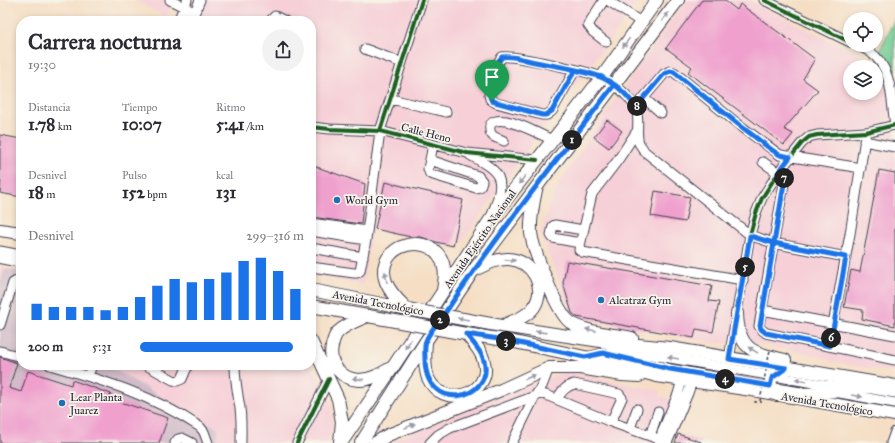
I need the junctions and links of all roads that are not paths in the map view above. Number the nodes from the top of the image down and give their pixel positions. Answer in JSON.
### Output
{"nodes":[{"id":1,"x":170,"y":0,"type":"edge"},
{"id":2,"x":200,"y":0,"type":"edge"},
{"id":3,"x":422,"y":0,"type":"edge"},
{"id":4,"x":604,"y":0,"type":"edge"},
{"id":5,"x":607,"y":0,"type":"edge"},
{"id":6,"x":657,"y":0,"type":"edge"},
{"id":7,"x":678,"y":0,"type":"edge"},
{"id":8,"x":764,"y":0,"type":"edge"},
{"id":9,"x":185,"y":3,"type":"edge"},
{"id":10,"x":180,"y":16,"type":"edge"},
{"id":11,"x":192,"y":16,"type":"edge"},
{"id":12,"x":193,"y":16,"type":"edge"},
{"id":13,"x":641,"y":22,"type":"junction"},
{"id":14,"x":843,"y":39,"type":"edge"},
{"id":15,"x":606,"y":42,"type":"dead end"},
{"id":16,"x":365,"y":49,"type":"dead end"},
{"id":17,"x":870,"y":52,"type":"edge"},
{"id":18,"x":402,"y":63,"type":"junction"},
{"id":19,"x":575,"y":70,"type":"junction"},
{"id":20,"x":602,"y":77,"type":"junction"},
{"id":21,"x":614,"y":85,"type":"junction"},
{"id":22,"x":644,"y":98,"type":"junction"},
{"id":23,"x":390,"y":100,"type":"junction"},
{"id":24,"x":636,"y":107,"type":"junction"},
{"id":25,"x":446,"y":112,"type":"dead end"},
{"id":26,"x":661,"y":113,"type":"dead end"},
{"id":27,"x":895,"y":125,"type":"edge"},
{"id":28,"x":316,"y":128,"type":"edge"},
{"id":29,"x":638,"y":130,"type":"junction"},
{"id":30,"x":380,"y":131,"type":"junction"},
{"id":31,"x":865,"y":137,"type":"junction"},
{"id":32,"x":553,"y":140,"type":"junction"},
{"id":33,"x":504,"y":141,"type":"dead end"},
{"id":34,"x":433,"y":144,"type":"junction"},
{"id":35,"x":895,"y":147,"type":"edge"},
{"id":36,"x":467,"y":153,"type":"junction"},
{"id":37,"x":790,"y":157,"type":"junction"},
{"id":38,"x":430,"y":160,"type":"junction"},
{"id":39,"x":537,"y":160,"type":"junction"},
{"id":40,"x":763,"y":162,"type":"dead end"},
{"id":41,"x":861,"y":168,"type":"junction"},
{"id":42,"x":778,"y":173,"type":"junction"},
{"id":43,"x":536,"y":186,"type":"junction"},
{"id":44,"x":490,"y":220,"type":"junction"},
{"id":45,"x":316,"y":224,"type":"edge"},
{"id":46,"x":0,"y":230,"type":"edge"},
{"id":47,"x":583,"y":230,"type":"junction"},
{"id":48,"x":316,"y":231,"type":"edge"},
{"id":49,"x":16,"y":232,"type":"edge"},
{"id":50,"x":0,"y":235,"type":"edge"},
{"id":51,"x":366,"y":236,"type":"junction"},
{"id":52,"x":750,"y":236,"type":"junction"},
{"id":53,"x":16,"y":238,"type":"edge"},
{"id":54,"x":774,"y":243,"type":"junction"},
{"id":55,"x":580,"y":244,"type":"junction"},
{"id":56,"x":316,"y":249,"type":"edge"},
{"id":57,"x":0,"y":251,"type":"edge"},
{"id":58,"x":16,"y":253,"type":"edge"},
{"id":59,"x":0,"y":257,"type":"edge"},
{"id":60,"x":363,"y":257,"type":"junction"},
{"id":61,"x":846,"y":257,"type":"junction"},
{"id":62,"x":16,"y":259,"type":"edge"},
{"id":63,"x":316,"y":268,"type":"edge"},
{"id":64,"x":473,"y":270,"type":"junction"},
{"id":65,"x":743,"y":280,"type":"junction"},
{"id":66,"x":16,"y":281,"type":"edge"},
{"id":67,"x":443,"y":290,"type":"junction"},
{"id":68,"x":316,"y":291,"type":"edge"},
{"id":69,"x":316,"y":307,"type":"edge"},
{"id":70,"x":407,"y":309,"type":"junction"},
{"id":71,"x":762,"y":310,"type":"junction"},
{"id":72,"x":737,"y":313,"type":"junction"},
{"id":73,"x":368,"y":316,"type":"junction"},
{"id":74,"x":833,"y":323,"type":"junction"},
{"id":75,"x":0,"y":325,"type":"edge"},
{"id":76,"x":502,"y":326,"type":"junction"},
{"id":77,"x":466,"y":334,"type":"junction"},
{"id":78,"x":895,"y":335,"type":"edge"},
{"id":79,"x":593,"y":340,"type":"junction"},
{"id":80,"x":426,"y":341,"type":"junction"},
{"id":81,"x":830,"y":346,"type":"junction"},
{"id":82,"x":670,"y":348,"type":"junction"},
{"id":83,"x":0,"y":351,"type":"edge"},
{"id":84,"x":316,"y":352,"type":"edge"},
{"id":85,"x":16,"y":356,"type":"edge"},
{"id":86,"x":585,"y":357,"type":"junction"},
{"id":87,"x":729,"y":359,"type":"junction"},
{"id":88,"x":895,"y":360,"type":"edge"},
{"id":89,"x":394,"y":367,"type":"junction"},
{"id":90,"x":549,"y":368,"type":"junction"},
{"id":91,"x":786,"y":368,"type":"junction"},
{"id":92,"x":67,"y":370,"type":"edge"},
{"id":93,"x":90,"y":370,"type":"edge"},
{"id":94,"x":155,"y":370,"type":"edge"},
{"id":95,"x":186,"y":370,"type":"edge"},
{"id":96,"x":235,"y":370,"type":"edge"},
{"id":97,"x":88,"y":376,"type":"junction"},
{"id":98,"x":657,"y":376,"type":"junction"},
{"id":99,"x":844,"y":377,"type":"junction"},
{"id":100,"x":329,"y":379,"type":"junction"},
{"id":101,"x":687,"y":380,"type":"junction"},
{"id":102,"x":774,"y":386,"type":"junction"},
{"id":103,"x":895,"y":386,"type":"edge"},
{"id":104,"x":895,"y":393,"type":"edge"},
{"id":105,"x":535,"y":396,"type":"junction"},
{"id":106,"x":557,"y":399,"type":"junction"},
{"id":107,"x":895,"y":402,"type":"edge"},
{"id":108,"x":637,"y":409,"type":"dead end"},
{"id":109,"x":658,"y":412,"type":"dead end"},
{"id":110,"x":895,"y":415,"type":"edge"},
{"id":111,"x":611,"y":422,"type":"junction"},
{"id":112,"x":630,"y":428,"type":"junction"},
{"id":113,"x":895,"y":432,"type":"edge"},
{"id":114,"x":650,"y":436,"type":"junction"},
{"id":115,"x":664,"y":442,"type":"edge"},
{"id":116,"x":175,"y":443,"type":"edge"},
{"id":117,"x":192,"y":443,"type":"edge"},
{"id":118,"x":208,"y":443,"type":"edge"},
{"id":119,"x":241,"y":443,"type":"edge"},
{"id":120,"x":297,"y":443,"type":"edge"},
{"id":121,"x":340,"y":443,"type":"edge"},
{"id":122,"x":361,"y":443,"type":"edge"},
{"id":123,"x":375,"y":443,"type":"edge"},
{"id":124,"x":430,"y":443,"type":"edge"},
{"id":125,"x":512,"y":443,"type":"edge"},
{"id":126,"x":891,"y":443,"type":"edge"}],
"edges":[{"from":1,"to":9,"type":"street"},
{"from":2,"to":12,"type":"street"},
{"from":3,"to":18,"type":"street"},
{"from":4,"to":15,"type":"street"},
{"from":5,"to":13,"type":"street"},
{"from":6,"to":13,"type":"main road","name":"Avenida Ejército Nacional"},
{"from":21,"to":7,"type":"main road","name":"Avenida Ejército Nacional","one_way":true},
{"from":8,"to":14,"type":"street"},
{"from":9,"to":10,"type":"street"},
{"from":9,"to":11,"type":"street"},
{"from":13,"to":20,"type":"main road","name":"Avenida Ejército Nacional","one_way":true},
{"from":16,"to":18,"type":"street"},
{"from":17,"to":27,"type":"street"},
{"from":18,"to":23,"type":"street"},
{"from":19,"to":19,"type":"street"},
{"from":19,"to":20,"type":"street"},
{"from":20,"to":21,"type":"street"},
{"from":20,"to":32,"type":"main road","name":"Avenida Ejército Nacional"},
{"from":21,"to":24,"type":"street"},
{"from":21,"to":43,"type":"main road","name":"Avenida Ejército Nacional"},
{"from":22,"to":24,"type":"street"},
{"from":22,"to":26,"type":"street"},
{"from":22,"to":37,"type":"street"},
{"from":23,"to":25,"type":"street"},
{"from":23,"to":30,"type":"street"},
{"from":24,"to":29,"type":"street"},
{"from":27,"to":31,"type":"street"},
{"from":28,"to":30,"type":"street","name":"Calle Heno"},
{"from":29,"to":47,"type":"street"},
{"from":29,"to":52,"type":"street"},
{"from":30,"to":34,"type":"street","name":"Calle Heno"},
{"from":30,"to":51,"type":"street"},
{"from":31,"to":35,"type":"street"},
{"from":31,"to":37,"type":"street"},
{"from":31,"to":41,"type":"street"},
{"from":32,"to":33,"type":"street"},
{"from":32,"to":39,"type":"main road","name":"Avenida Ejército Nacional"},
{"from":34,"to":36,"type":"street","name":"Calle Heno"},
{"from":34,"to":38,"type":"street"},
{"from":36,"to":39,"type":"street","name":"Calle Heno"},
{"from":36,"to":44,"type":"street","name":"Calle Heno"},
{"from":37,"to":41,"type":"street"},
{"from":37,"to":42,"type":"street"},
{"from":38,"to":38,"type":"street"},
{"from":39,"to":44,"type":"main road","name":"Avenida Ejército Nacional","one_way":true},
{"from":40,"to":42,"type":"street"},
{"from":41,"to":61,"type":"street"},
{"from":42,"to":52,"type":"street"},
{"from":42,"to":54,"type":"street"},
{"from":43,"to":64,"type":"main road","name":"Avenida Ejército Nacional"},
{"from":82,"to":43,"type":"main road","one_way":true},
{"from":44,"to":67,"type":"main road","name":"Avenida Ejército Nacional"},
{"from":45,"to":51,"type":"street"},
{"from":46,"to":49,"type":"main road"},
{"from":47,"to":55,"type":"street"},
{"from":47,"to":55,"type":"street"},
{"from":48,"to":51,"type":"street"},
{"from":50,"to":53,"type":"street"},
{"from":51,"to":60,"type":"street"},
{"from":52,"to":54,"type":"street"},
{"from":52,"to":65,"type":"street"},
{"from":54,"to":61,"type":"street"},
{"from":54,"to":71,"type":"street"},
{"from":55,"to":65,"type":"street"},
{"from":56,"to":60,"type":"street"},
{"from":57,"to":58,"type":"street"},
{"from":59,"to":62,"type":"main road"},
{"from":60,"to":63,"type":"street"},
{"from":61,"to":74,"type":"street"},
{"from":64,"to":76,"type":"main road","one_way":true},
{"from":64,"to":80,"type":"main road","name":"Avenida Ejército Nacional"},
{"from":65,"to":72,"type":"street"},
{"from":66,"to":75,"type":"street"},
{"from":70,"to":67,"type":"main road","one_way":true},
{"from":67,"to":89,"type":"main road","name":"Avenida Ejército Nacional","one_way":true},
{"from":68,"to":70,"type":"main road","name":"Avenida Tecnológico"},
{"from":69,"to":73,"type":"main road","name":"Avenida Tecnológico"},
{"from":76,"to":70,"type":"main road","name":"Avenida Tecnológico","one_way":true,"bridge":true},
{"from":71,"to":74,"type":"street"},
{"from":71,"to":81,"type":"street"},
{"from":72,"to":87,"type":"street"},
{"from":99,"to":72,"type":"main road","one_way":true},
{"from":73,"to":77,"type":"main road","name":"Avenida Tecnológico","bridge":true},
{"from":89,"to":73,"type":"main road","one_way":true},
{"from":74,"to":78,"type":"street"},
{"from":74,"to":81,"type":"street"},
{"from":79,"to":76,"type":"main road","name":"Avenida Tecnológico","one_way":true},
{"from":77,"to":80,"type":"main road"},
{"from":77,"to":86,"type":"main road","name":"Avenida Tecnológico"},
{"from":79,"to":82,"type":"main road","name":"Avenida Tecnológico"},
{"from":102,"to":79,"type":"street","one_way":true},
{"from":80,"to":122,"type":"main road","name":"Avenida Ejército Nacional"},
{"from":81,"to":88,"type":"street"},
{"from":82,"to":87,"type":"main road","name":"Avenida Tecnológico"},
{"from":83,"to":85,"type":"street"},
{"from":84,"to":100,"type":"main road"},
{"from":86,"to":98,"type":"main road","name":"Avenida Tecnológico"},
{"from":86,"to":102,"type":"street"},
{"from":87,"to":91,"type":"main road","name":"Avenida Tecnológico"},
{"from":89,"to":121,"type":"main road","name":"Avenida Ejército Nacional"},
{"from":90,"to":98,"type":"main road"},
{"from":90,"to":105,"type":"street"},
{"from":123,"to":90,"type":"main road","one_way":true},
{"from":91,"to":99,"type":"main road","name":"Avenida Tecnológico"},
{"from":91,"to":102,"type":"main road"},
{"from":92,"to":97,"type":"street"},
{"from":93,"to":97,"type":"street"},
{"from":94,"to":95,"type":"street"},
{"from":96,"to":119,"type":"street"},
{"from":97,"to":118,"type":"street"},
{"from":98,"to":101,"type":"main road","name":"Avenida Tecnológico"},
{"from":99,"to":103,"type":"main road","name":"Avenida Tecnológico"},
{"from":100,"to":120,"type":"street"},
{"from":100,"to":121,"type":"main road"},
{"from":101,"to":102,"type":"main road","name":"Avenida Tecnológico"},
{"from":101,"to":115,"type":"street"},
{"from":104,"to":102,"type":"street","one_way":true},
{"from":102,"to":107,"type":"street","one_way":true},
{"from":102,"to":110,"type":"main road","name":"Avenida Tecnológico"},
{"from":105,"to":106,"type":"street"},
{"from":105,"to":124,"type":"street"},
{"from":105,"to":125,"type":"street"},
{"from":106,"to":111,"type":"street"},
{"from":106,"to":111,"type":"street"},
{"from":108,"to":112,"type":"street"},
{"from":109,"to":114,"type":"street"},
{"from":111,"to":112,"type":"street"},
{"from":112,"to":114,"type":"street"},
{"from":113,"to":126,"type":"street"},
{"from":114,"to":115,"type":"street"},
{"from":116,"to":117,"type":"street"}]}
